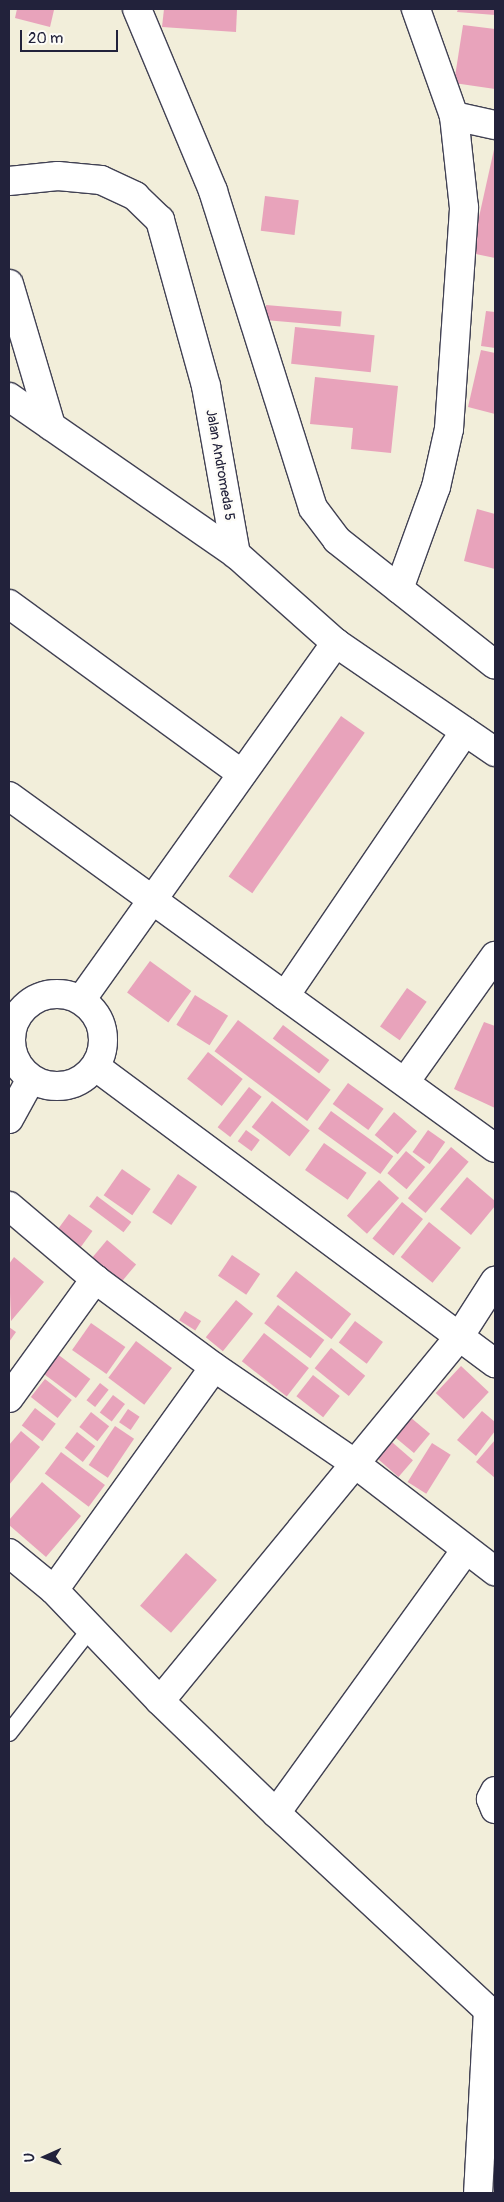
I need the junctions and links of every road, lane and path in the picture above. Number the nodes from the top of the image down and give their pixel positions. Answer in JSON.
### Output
{"nodes":[{"id":1,"x":137,"y":9,"type":"edge"},
{"id":2,"x":416,"y":9,"type":"edge"},
{"id":3,"x":454,"y":116,"type":"junction"},
{"id":4,"x":495,"y":125,"type":"edge"},
{"id":5,"x":9,"y":181,"type":"edge"},
{"id":6,"x":9,"y":284,"type":"edge"},
{"id":7,"x":9,"y":397,"type":"edge"},
{"id":8,"x":51,"y":426,"type":"junction"},
{"id":9,"x":236,"y":554,"type":"junction"},
{"id":10,"x":399,"y":589,"type":"junction"},
{"id":11,"x":9,"y":604,"type":"edge"},
{"id":12,"x":336,"y":643,"type":"junction"},
{"id":13,"x":495,"y":665,"type":"edge"},
{"id":14,"x":465,"y":731,"type":"junction"},
{"id":15,"x":495,"y":752,"type":"edge"},
{"id":16,"x":242,"y":774,"type":"junction"},
{"id":17,"x":9,"y":796,"type":"edge"},
{"id":18,"x":152,"y":900,"type":"junction"},
{"id":19,"x":495,"y":956,"type":"edge"},
{"id":20,"x":286,"y":996,"type":"junction"},
{"id":21,"x":81,"y":1000,"type":"junction"},
{"id":22,"x":13,"y":1014,"type":"edge"},
{"id":23,"x":96,"y":1067,"type":"junction"},
{"id":24,"x":31,"y":1079,"type":"junction"},
{"id":25,"x":405,"y":1082,"type":"junction"},
{"id":26,"x":9,"y":1119,"type":"edge"},
{"id":27,"x":495,"y":1148,"type":"edge"},
{"id":28,"x":9,"y":1206,"type":"edge"},
{"id":29,"x":95,"y":1280,"type":"junction"},
{"id":30,"x":495,"y":1281,"type":"edge"},
{"id":31,"x":459,"y":1337,"type":"junction"},
{"id":32,"x":495,"y":1363,"type":"edge"},
{"id":33,"x":214,"y":1367,"type":"junction"},
{"id":34,"x":9,"y":1398,"type":"edge"},
{"id":35,"x":354,"y":1462,"type":"junction"},
{"id":36,"x":466,"y":1550,"type":"junction"},
{"id":37,"x":9,"y":1553,"type":"edge"},
{"id":38,"x":495,"y":1571,"type":"edge"},
{"id":39,"x":54,"y":1590,"type":"junction"},
{"id":40,"x":90,"y":1628,"type":"junction"},
{"id":41,"x":160,"y":1701,"type":"junction"},
{"id":42,"x":9,"y":1733,"type":"edge"},
{"id":43,"x":495,"y":1792,"type":"edge"},
{"id":44,"x":495,"y":1809,"type":"edge"},
{"id":45,"x":276,"y":1813,"type":"junction"},
{"id":46,"x":492,"y":2013,"type":"edge"},
{"id":47,"x":488,"y":2150,"type":"edge"},
{"id":48,"x":478,"y":2193,"type":"edge"}],
"edges":[{"from":1,"to":10,"type":"street"},
{"from":2,"to":3,"type":"street"},
{"from":3,"to":4,"type":"street"},
{"from":3,"to":10,"type":"street"},
{"from":5,"to":9,"type":"street","name":"Jalan Andromeda 5"},
{"from":6,"to":8,"type":"street"},
{"from":7,"to":8,"type":"street"},
{"from":8,"to":9,"type":"street"},
{"from":9,"to":12,"type":"street"},
{"from":10,"to":13,"type":"street"},
{"from":11,"to":16,"type":"street"},
{"from":12,"to":14,"type":"street"},
{"from":12,"to":16,"type":"street"},
{"from":14,"to":15,"type":"street"},
{"from":14,"to":20,"type":"street"},
{"from":16,"to":18,"type":"street"},
{"from":17,"to":18,"type":"street"},
{"from":18,"to":20,"type":"street"},
{"from":18,"to":21,"type":"street"},
{"from":19,"to":25,"type":"street"},
{"from":20,"to":25,"type":"street"},
{"from":21,"to":22,"type":"street"},
{"from":21,"to":23,"type":"street"},
{"from":22,"to":24,"type":"street"},
{"from":23,"to":24,"type":"street"},
{"from":23,"to":31,"type":"street"},
{"from":24,"to":26,"type":"street"},
{"from":25,"to":27,"type":"street"},
{"from":28,"to":29,"type":"street"},
{"from":29,"to":33,"type":"street"},
{"from":29,"to":34,"type":"street"},
{"from":30,"to":31,"type":"street"},
{"from":31,"to":32,"type":"street"},
{"from":31,"to":35,"type":"street"},
{"from":33,"to":35,"type":"street"},
{"from":33,"to":39,"type":"street"},
{"from":35,"to":36,"type":"street"},
{"from":35,"to":41,"type":"street"},
{"from":36,"to":38,"type":"street"},
{"from":36,"to":45,"type":"street"},
{"from":37,"to":39,"type":"street"},
{"from":39,"to":40,"type":"street"},
{"from":40,"to":41,"type":"street"},
{"from":40,"to":42,"type":"lane"},
{"from":41,"to":45,"type":"street"},
{"from":43,"to":44,"type":"street"},
{"from":45,"to":46,"type":"street"},
{"from":46,"to":47,"type":"street"},
{"from":47,"to":48,"type":"street"}]}
